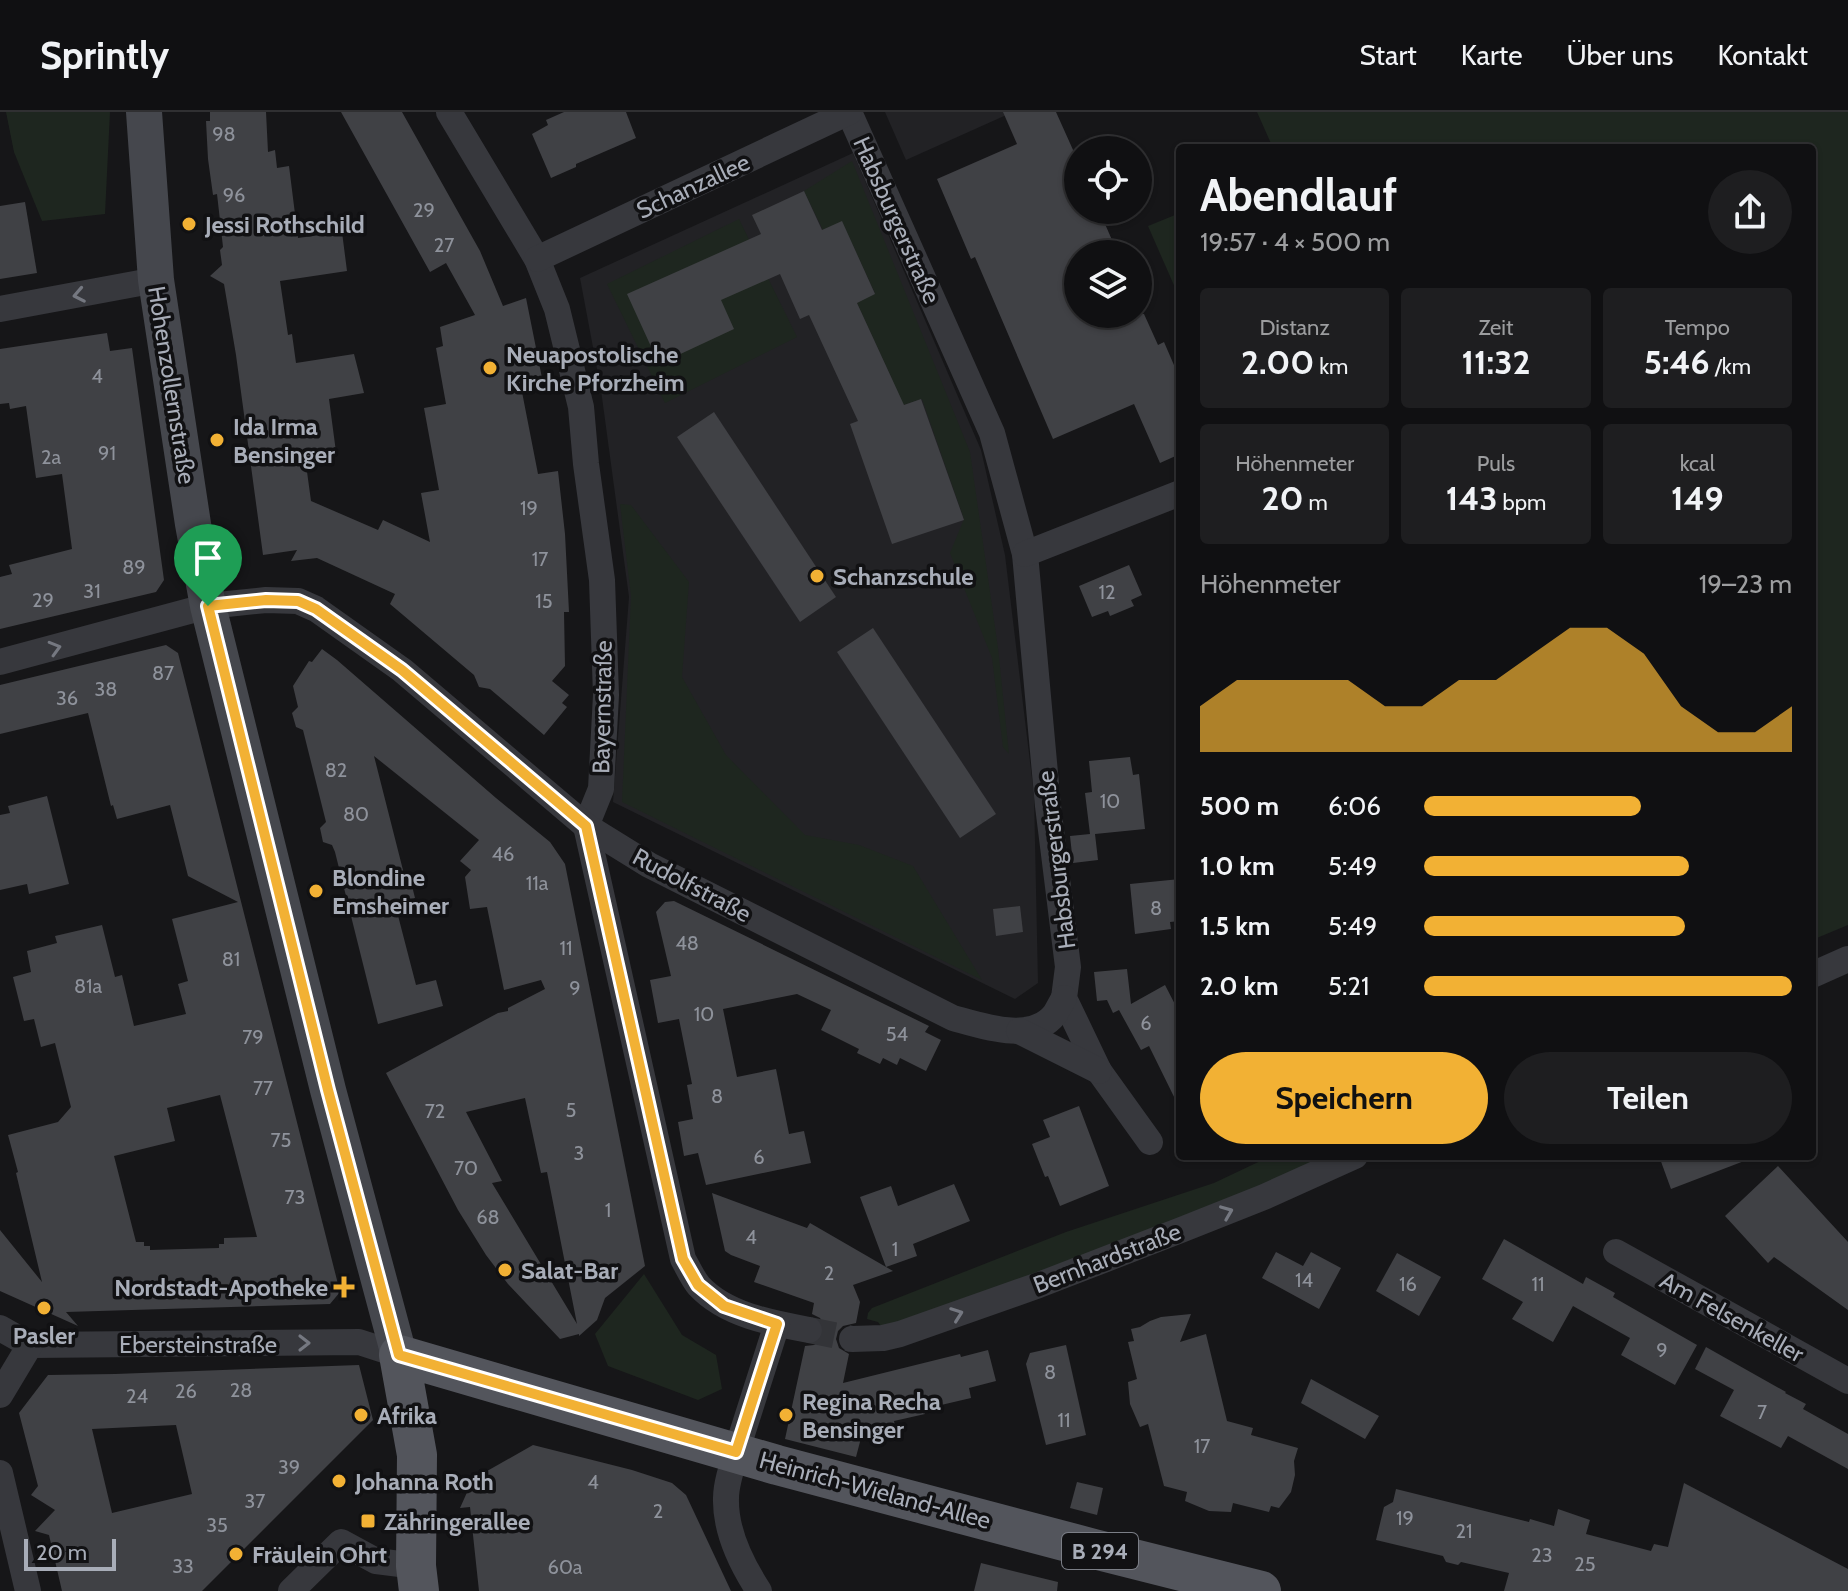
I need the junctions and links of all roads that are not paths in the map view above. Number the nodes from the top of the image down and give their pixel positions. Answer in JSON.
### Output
{"nodes":[{"id":1,"x":144,"y":112,"type":"edge"},
{"id":2,"x":449,"y":112,"type":"edge"},
{"id":3,"x":849,"y":112,"type":"edge"},
{"id":4,"x":537,"y":259,"type":"junction"},
{"id":5,"x":156,"y":280,"type":"junction"},
{"id":6,"x":0,"y":309,"type":"edge"},
{"id":7,"x":1176,"y":495,"type":"edge"},
{"id":8,"x":1025,"y":554,"type":"junction"},
{"id":9,"x":208,"y":606,"type":"junction"},
{"id":10,"x":0,"y":662,"type":"edge"},
{"id":11,"x":586,"y":826,"type":"junction"},
{"id":12,"x":1848,"y":959,"type":"edge"},
{"id":13,"x":1816,"y":973,"type":"edge"},
{"id":14,"x":1064,"y":998,"type":"junction"},
{"id":15,"x":1019,"y":1031,"type":"junction"},
{"id":16,"x":1099,"y":1071,"type":"junction"},
{"id":17,"x":1150,"y":1142,"type":"dead end"},
{"id":18,"x":1346,"y":1160,"type":"edge"},
{"id":19,"x":1616,"y":1252,"type":"dead end"},
{"id":20,"x":777,"y":1324,"type":"junction"},
{"id":21,"x":0,"y":1328,"type":"edge"},
{"id":22,"x":809,"y":1330,"type":"tunnel mouth"},
{"id":23,"x":852,"y":1339,"type":"tunnel mouth"},
{"id":24,"x":30,"y":1345,"type":"junction"},
{"id":25,"x":399,"y":1355,"type":"junction"},
{"id":26,"x":1848,"y":1381,"type":"edge"},
{"id":27,"x":0,"y":1395,"type":"edge"},
{"id":28,"x":736,"y":1452,"type":"junction"},
{"id":29,"x":0,"y":1473,"type":"edge"},
{"id":30,"x":418,"y":1578,"type":"edge"},
{"id":31,"x":28,"y":1591,"type":"edge"},
{"id":32,"x":291,"y":1591,"type":"edge"},
{"id":33,"x":759,"y":1591,"type":"edge"},
{"id":34,"x":1261,"y":1591,"type":"edge"}],
"edges":[{"from":1,"to":5,"type":"main road","name":"Hohenzollernstraße"},
{"from":2,"to":4,"type":"street","name":"Bayernstraße"},
{"from":3,"to":4,"type":"street","name":"Schanzallee"},
{"from":3,"to":8,"type":"street","name":"Habsburgerstraße"},
{"from":4,"to":11,"type":"street","name":"Bayernstraße"},
{"from":5,"to":6,"type":"street","one_way":true},
{"from":5,"to":9,"type":"main road","name":"Hohenzollernstraße"},
{"from":7,"to":8,"type":"street"},
{"from":8,"to":14,"type":"street","name":"Habsburgerstraße"},
{"from":10,"to":9,"type":"street","name":"Rudolfstraße","one_way":true},
{"from":9,"to":11,"type":"street","name":"Rudolfstraße"},
{"from":9,"to":25,"type":"main road","name":"Hohenzollernstraße"},
{"from":11,"to":15,"type":"street","name":"Rudolfstraße"},
{"from":11,"to":20,"type":"street"},
{"from":12,"to":13,"type":"street"},
{"from":14,"to":15,"type":"street"},
{"from":14,"to":16,"type":"street","name":"Habsburgerstraße"},
{"from":15,"to":16,"type":"street","name":"Rudolfstraße"},
{"from":16,"to":17,"type":"street","name":"Habsburgerstraße"},
{"from":23,"to":18,"type":"street","name":"Bernhardstraße","one_way":true},
{"from":19,"to":26,"type":"street","name":"Am Felsenkeller"},
{"from":20,"to":22,"type":"street"},
{"from":20,"to":28,"type":"street"},
{"from":21,"to":24,"type":"street"},
{"from":24,"to":25,"type":"street","name":"Ebersteinstraße","one_way":true},
{"from":24,"to":27,"type":"street"},
{"from":25,"to":28,"type":"main road","name":"Heinrich-Wieland-Allee","number":"B 294"},
{"from":25,"to":30,"type":"main road","name":"Hohenzollernstraße"},
{"from":28,"to":33,"type":"street"},
{"from":28,"to":34,"type":"main road","name":"Heinrich-Wieland-Allee","number":"B 294"},
{"from":29,"to":31,"type":"street"},
{"from":30,"to":32,"type":"street"}]}
